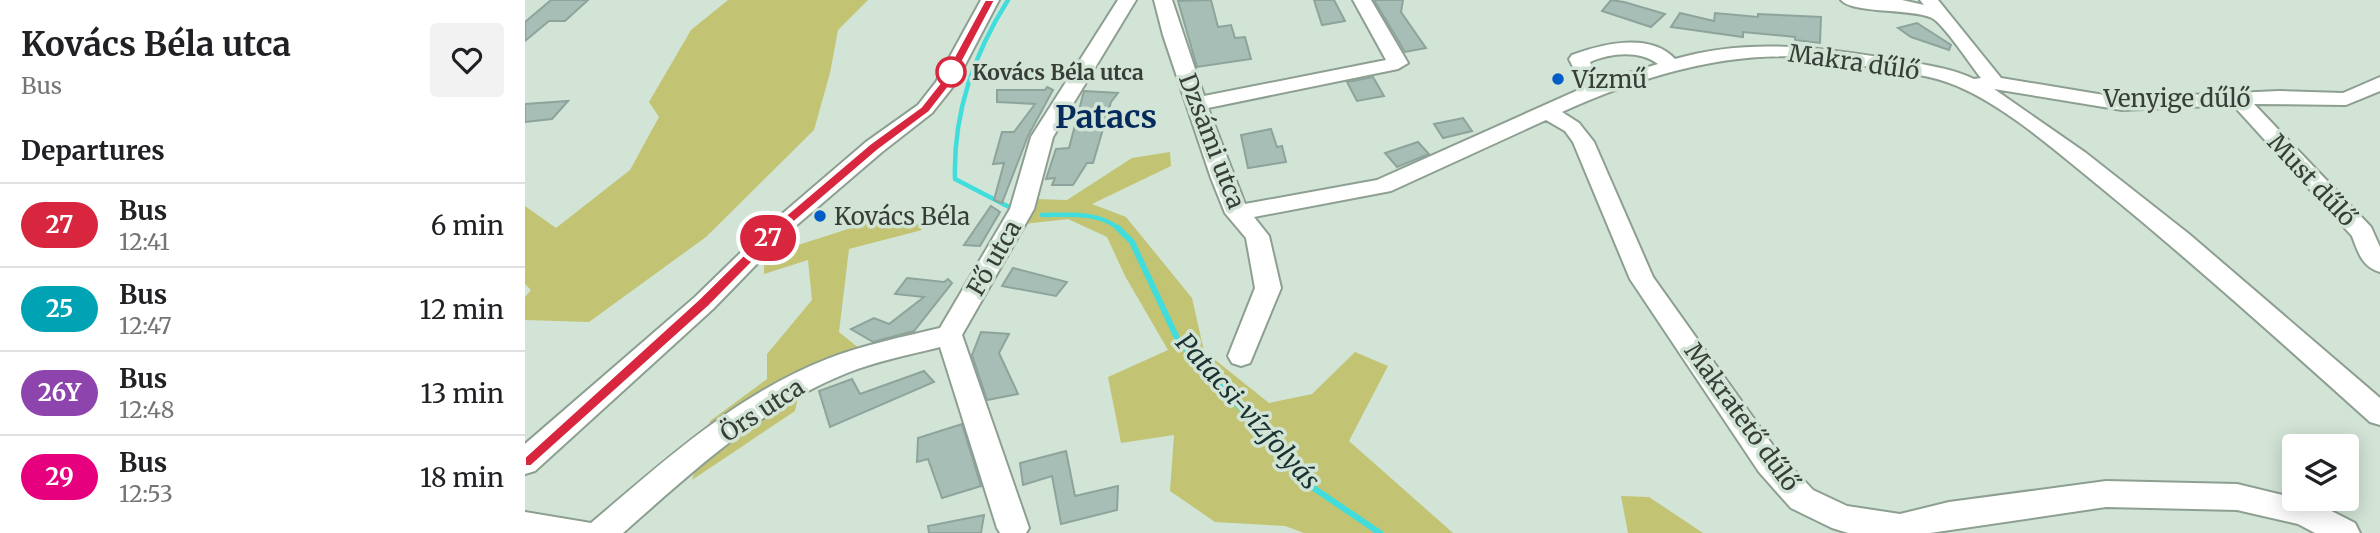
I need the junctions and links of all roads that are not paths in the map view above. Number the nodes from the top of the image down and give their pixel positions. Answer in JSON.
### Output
{"nodes":[{"id":1,"x":990,"y":0,"type":"edge"},
{"id":2,"x":1127,"y":0,"type":"edge"},
{"id":3,"x":1163,"y":0,"type":"edge"},
{"id":4,"x":1362,"y":0,"type":"edge"},
{"id":5,"x":1850,"y":0,"type":"edge"},
{"id":6,"x":1933,"y":7,"type":"edge"},
{"id":7,"x":1973,"y":56,"type":"junction"},
{"id":8,"x":1582,"y":67,"type":"dead end"},
{"id":9,"x":1671,"y":67,"type":"junction"},
{"id":10,"x":1945,"y":76,"type":"junction"},
{"id":11,"x":1995,"y":83,"type":"junction"},
{"id":12,"x":2380,"y":83,"type":"edge"},
{"id":13,"x":1971,"y":85,"type":"junction"},
{"id":14,"x":2238,"y":99,"type":"junction"},
{"id":15,"x":1196,"y":104,"type":"junction"},
{"id":16,"x":1549,"y":113,"type":"junction"},
{"id":17,"x":1237,"y":213,"type":"junction"},
{"id":18,"x":2380,"y":264,"type":"edge"},
{"id":19,"x":949,"y":335,"type":"junction"},
{"id":20,"x":1241,"y":356,"type":"dead end"},
{"id":21,"x":2380,"y":414,"type":"edge"},
{"id":22,"x":525,"y":461,"type":"edge"},
{"id":23,"x":525,"y":525,"type":"edge"},
{"id":24,"x":1016,"y":531,"type":"edge"},
{"id":25,"x":581,"y":533,"type":"edge"},
{"id":26,"x":601,"y":533,"type":"edge"},
{"id":27,"x":2344,"y":533,"type":"edge"}],
"edges":[{"from":1,"to":22,"type":"street"},
{"from":2,"to":19,"type":"street","name":"Fő utca"},
{"from":3,"to":15,"type":"street","name":"Dzsámi utca"},
{"from":4,"to":15,"type":"street"},
{"from":5,"to":6,"type":"street"},
{"from":6,"to":7,"type":"street"},
{"from":7,"to":10,"type":"street"},
{"from":7,"to":11,"type":"street"},
{"from":8,"to":9,"type":"street"},
{"from":9,"to":10,"type":"street","name":"Makra dűlő"},
{"from":9,"to":16,"type":"street","name":"Makra dűlő"},
{"from":10,"to":13,"type":"street","name":"Makra dűlő"},
{"from":11,"to":13,"type":"street","name":"Venyige dűlő"},
{"from":11,"to":14,"type":"street","name":"Venyige dűlő"},
{"from":12,"to":14,"type":"street","name":"Venyige dűlő"},
{"from":13,"to":21,"type":"street","name":"Makra dűlő"},
{"from":14,"to":18,"type":"street","name":"Must dűlő"},
{"from":15,"to":17,"type":"street","name":"Dzsámi utca"},
{"from":16,"to":17,"type":"street","name":"Makra dűlő"},
{"from":16,"to":27,"type":"street","name":"Makratető dűlő"},
{"from":17,"to":20,"type":"street","name":"Dzsámi utca"},
{"from":19,"to":24,"type":"street"},
{"from":19,"to":26,"type":"street","name":"Örs utca"},
{"from":23,"to":25,"type":"street"}]}
